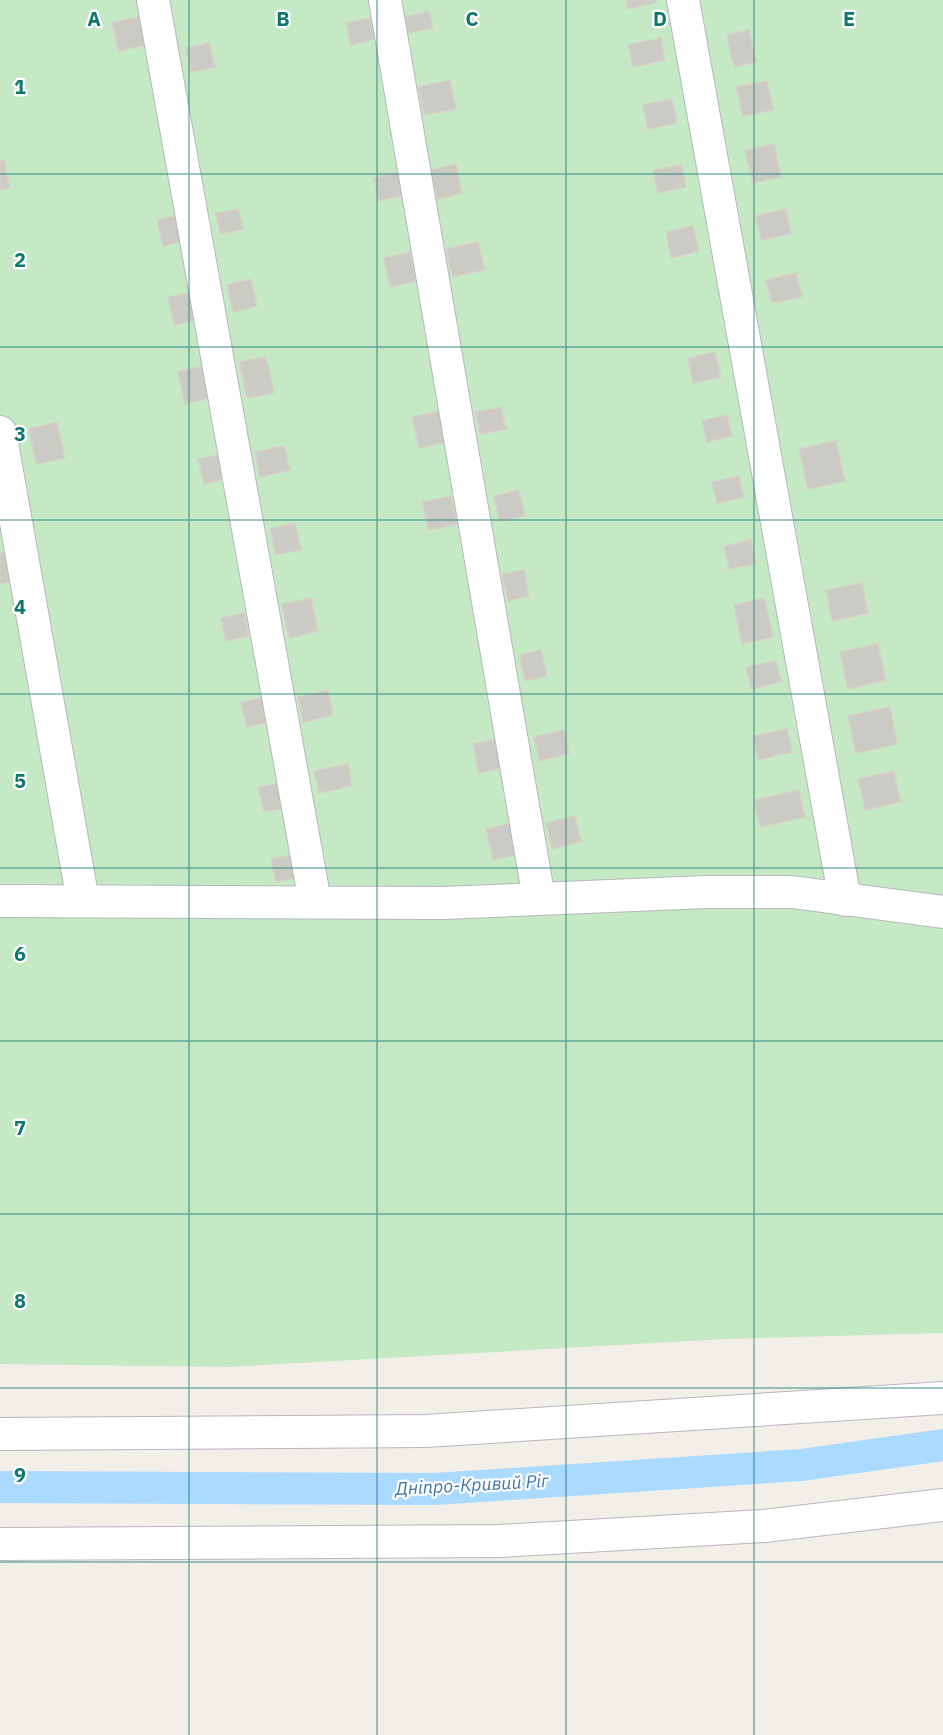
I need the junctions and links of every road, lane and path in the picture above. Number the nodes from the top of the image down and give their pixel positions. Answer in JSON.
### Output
{"nodes":[{"id":1,"x":153,"y":0,"type":"edge"},
{"id":2,"x":385,"y":0,"type":"edge"},
{"id":3,"x":683,"y":0,"type":"edge"},
{"id":4,"x":0,"y":432,"type":"edge"},
{"id":5,"x":539,"y":899,"type":"junction"},
{"id":6,"x":845,"y":900,"type":"junction"},
{"id":7,"x":0,"y":901,"type":"edge"},
{"id":8,"x":83,"y":901,"type":"junction"},
{"id":9,"x":315,"y":902,"type":"junction"},
{"id":10,"x":943,"y":912,"type":"edge"},
{"id":11,"x":943,"y":1398,"type":"edge"},
{"id":12,"x":0,"y":1434,"type":"edge"},
{"id":13,"x":943,"y":1505,"type":"edge"},
{"id":14,"x":0,"y":1544,"type":"edge"}],
"edges":[{"from":1,"to":9,"type":"street"},
{"from":2,"to":5,"type":"street"},
{"from":3,"to":6,"type":"street"},
{"from":4,"to":8,"type":"street"},
{"from":5,"to":6,"type":"street"},
{"from":5,"to":9,"type":"street"},
{"from":6,"to":10,"type":"street"},
{"from":7,"to":8,"type":"street"},
{"from":8,"to":9,"type":"street"},
{"from":11,"to":12,"type":"street"},
{"from":13,"to":14,"type":"street"}]}
